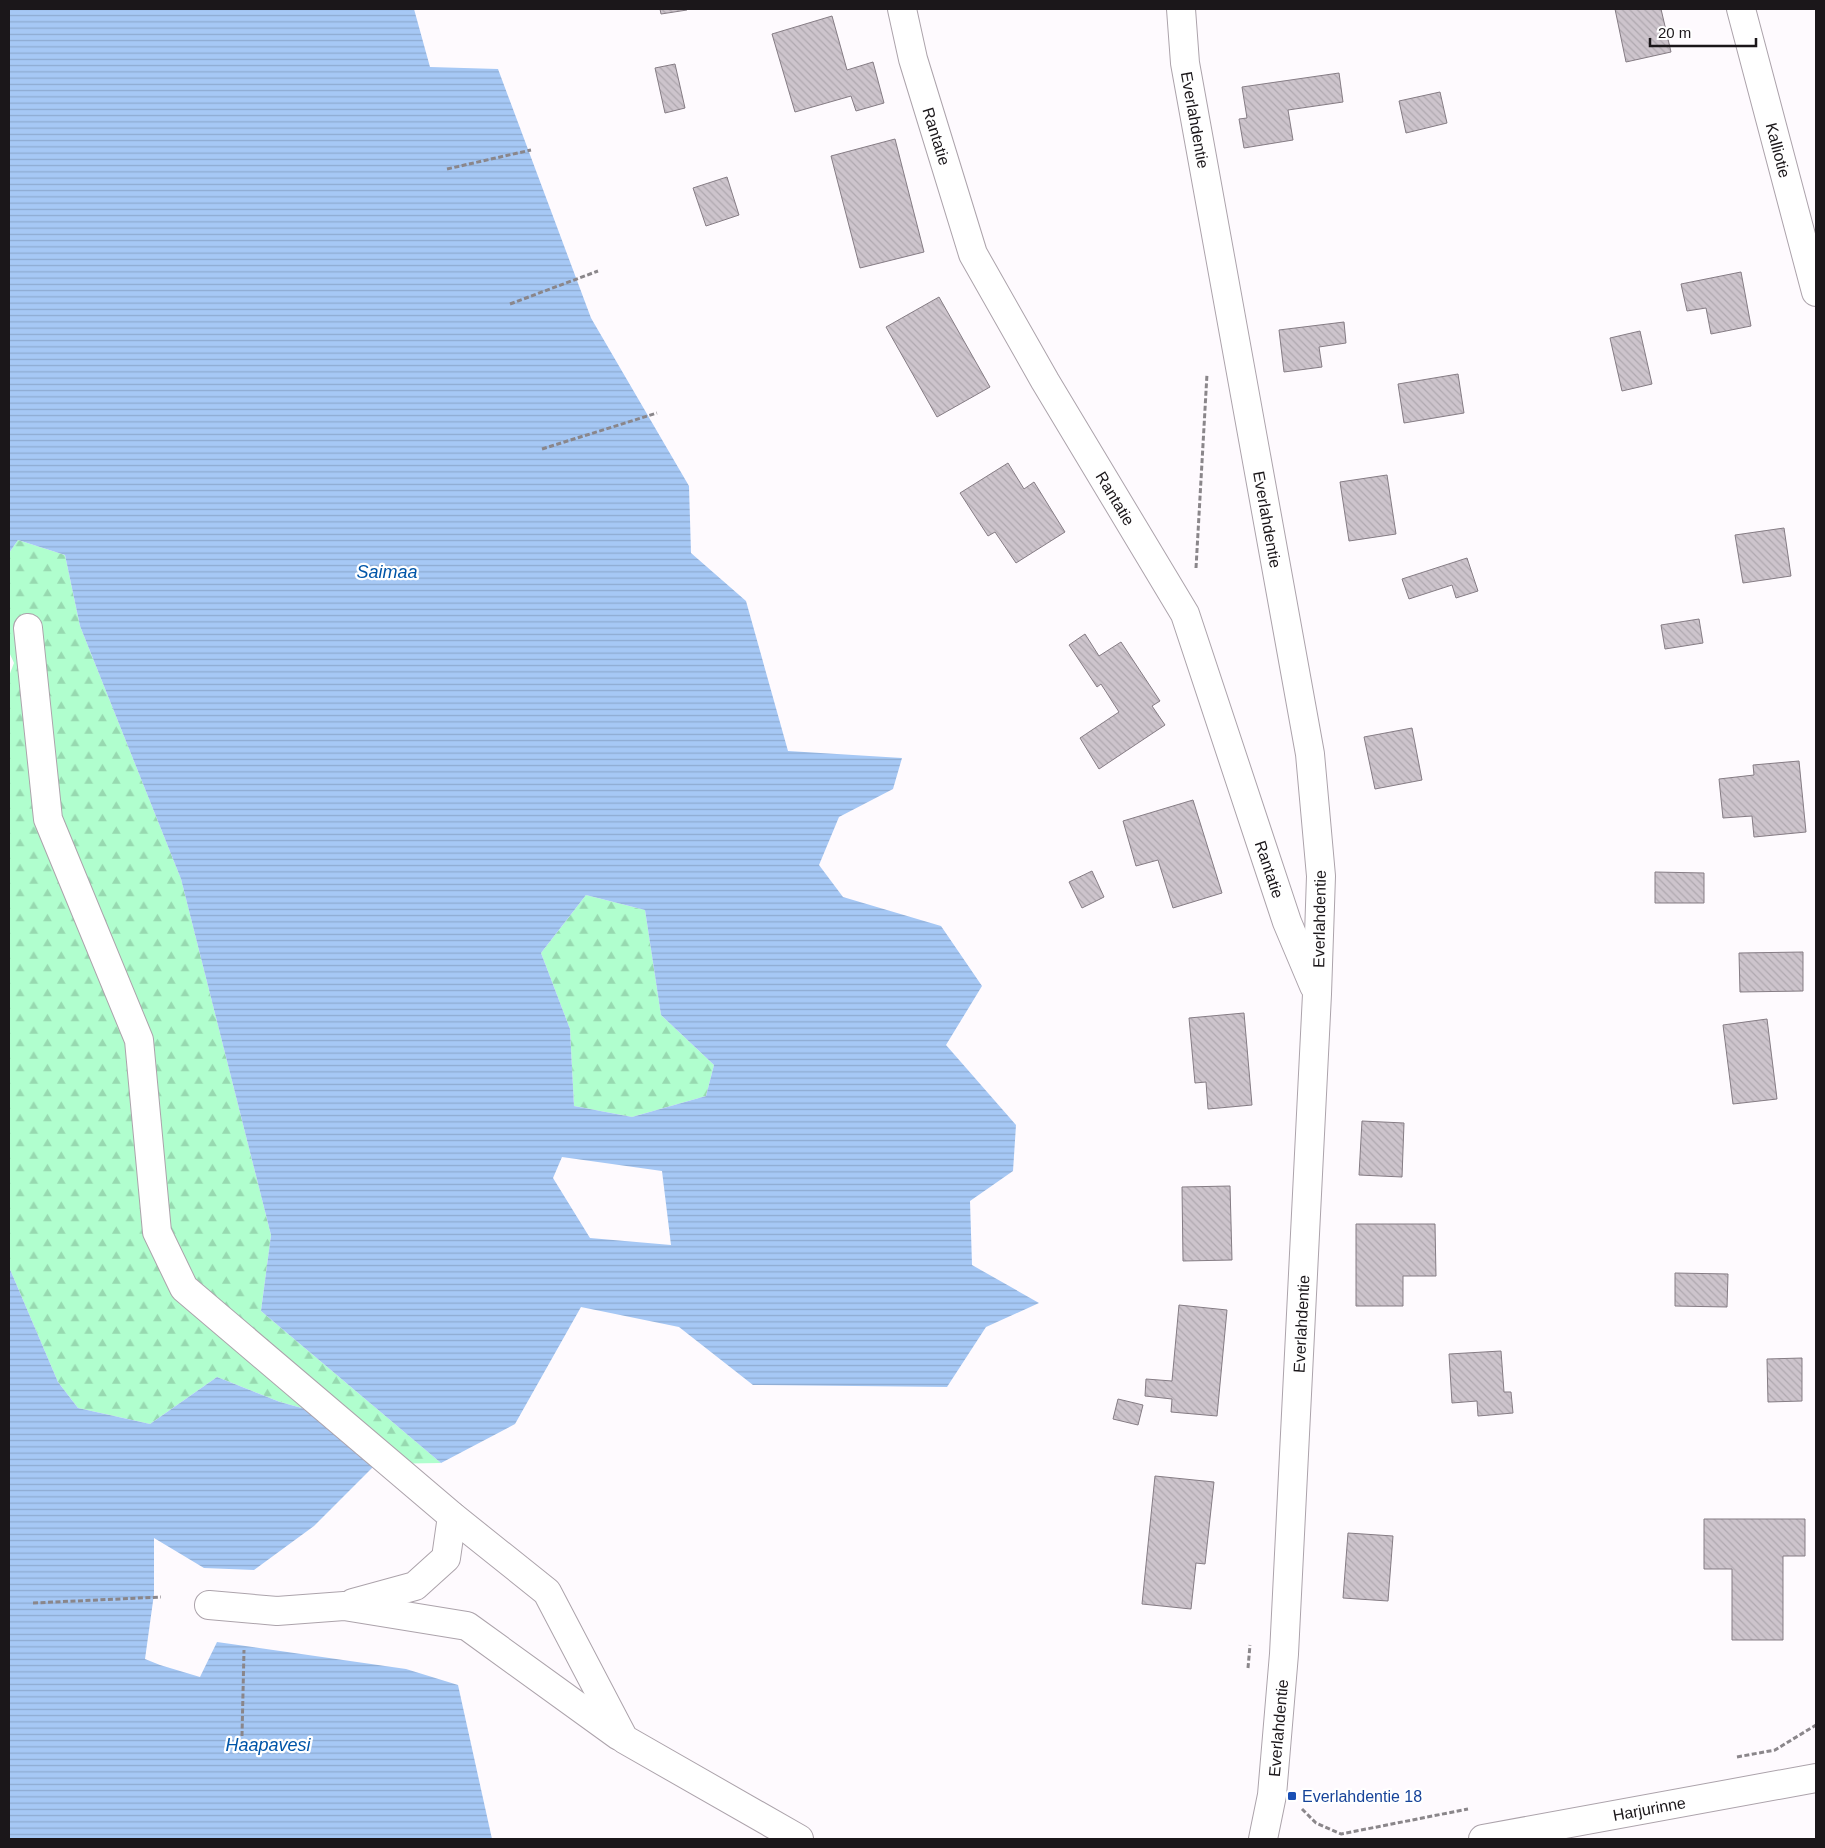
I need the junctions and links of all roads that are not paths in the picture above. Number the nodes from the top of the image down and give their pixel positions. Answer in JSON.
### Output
{"nodes":[{"id":1,"x":902,"y":9,"type":"edge"},
{"id":2,"x":1181,"y":9,"type":"edge"},
{"id":3,"x":1740,"y":9,"type":"edge"},
{"id":4,"x":1816,"y":292,"type":"edge"},
{"id":5,"x":28,"y":628,"type":"dead end"},
{"id":6,"x":1318,"y":994,"type":"junction"},
{"id":7,"x":452,"y":1516,"type":"junction"},
{"id":8,"x":210,"y":1605,"type":"dead end"},
{"id":9,"x":344,"y":1606,"type":"junction"},
{"id":10,"x":624,"y":1739,"type":"junction"},
{"id":11,"x":1816,"y":1778,"type":"edge"},
{"id":12,"x":799,"y":1839,"type":"edge"},
{"id":13,"x":1263,"y":1839,"type":"edge"},
{"id":14,"x":1483,"y":1839,"type":"edge"}],
"edges":[{"from":1,"to":6,"type":"street","name":"Rantatie"},
{"from":2,"to":6,"type":"street","name":"Everlahdentie"},
{"from":3,"to":4,"type":"street","name":"Kalliotie"},
{"from":5,"to":7,"type":"street"},
{"from":6,"to":13,"type":"street","name":"Everlahdentie"},
{"from":7,"to":9,"type":"street"},
{"from":7,"to":10,"type":"street"},
{"from":8,"to":9,"type":"street"},
{"from":9,"to":10,"type":"street"},
{"from":10,"to":12,"type":"street"},
{"from":11,"to":14,"type":"street","name":"Harjurinne"}]}
